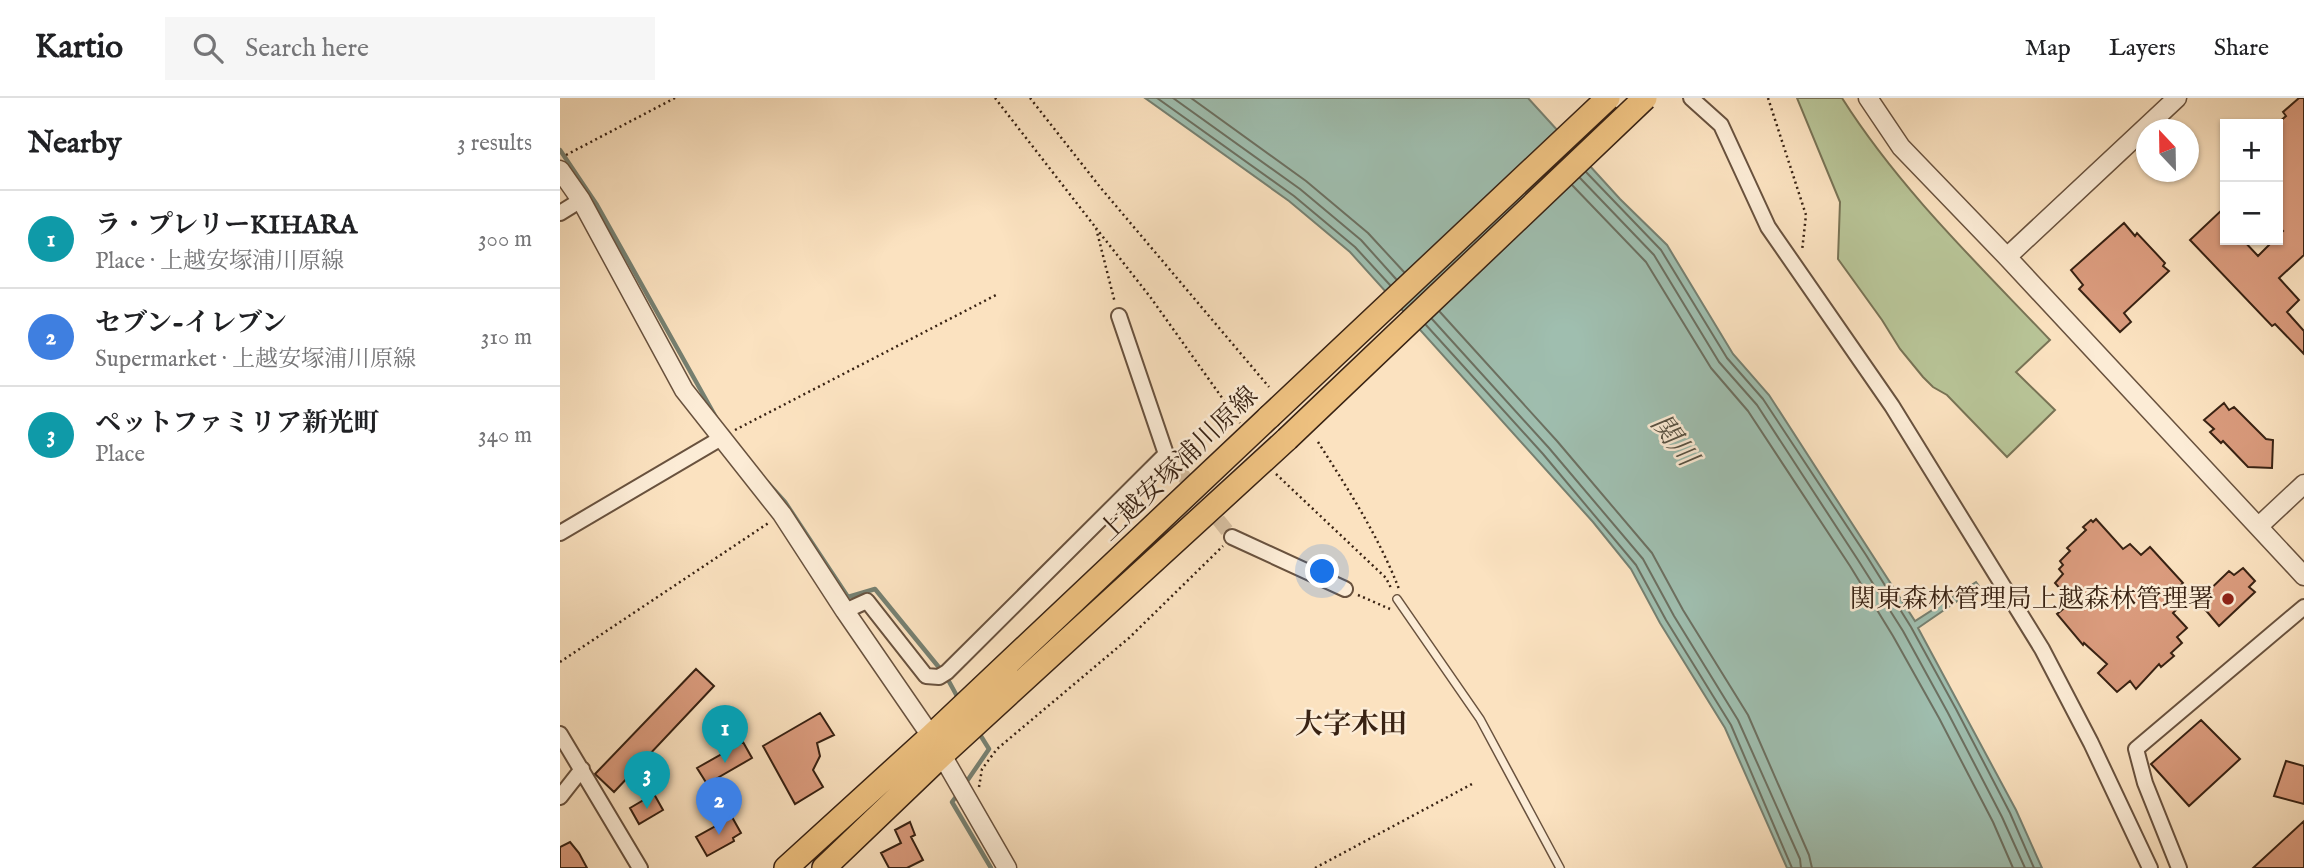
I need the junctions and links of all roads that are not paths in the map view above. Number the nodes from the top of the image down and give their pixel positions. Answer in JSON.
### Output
{"nodes":[{"id":1,"x":1608,"y":98,"type":"edge"},
{"id":2,"x":1645,"y":98,"type":"edge"},
{"id":3,"x":1690,"y":98,"type":"edge"},
{"id":4,"x":1868,"y":98,"type":"edge"},
{"id":5,"x":2178,"y":98,"type":"edge"},
{"id":6,"x":560,"y":170,"type":"edge"},
{"id":7,"x":582,"y":200,"type":"junction"},
{"id":8,"x":560,"y":213,"type":"edge"},
{"id":9,"x":2007,"y":257,"type":"junction"},
{"id":10,"x":1119,"y":316,"type":"road end"},
{"id":11,"x":723,"y":437,"type":"junction"},
{"id":12,"x":2304,"y":484,"type":"edge"},
{"id":13,"x":2259,"y":526,"type":"junction"},
{"id":14,"x":560,"y":533,"type":"edge"},
{"id":15,"x":1233,"y":537,"type":"tunnel mouth"},
{"id":16,"x":2304,"y":576,"type":"edge"},
{"id":17,"x":1345,"y":589,"type":"road end"},
{"id":18,"x":1397,"y":599,"type":"dead end"},
{"id":19,"x":2304,"y":607,"type":"edge"},
{"id":20,"x":845,"y":611,"type":"junction"},
{"id":21,"x":560,"y":734,"type":"edge"},
{"id":22,"x":937,"y":746,"type":"junction"},
{"id":23,"x":582,"y":769,"type":"junction"},
{"id":24,"x":560,"y":797,"type":"edge"},
{"id":25,"x":826,"y":867,"type":"edge"},
{"id":26,"x":640,"y":868,"type":"edge"},
{"id":27,"x":786,"y":868,"type":"edge"},
{"id":28,"x":1007,"y":868,"type":"edge"},
{"id":29,"x":1560,"y":868,"type":"edge"},
{"id":30,"x":2150,"y":868,"type":"edge"},
{"id":31,"x":2179,"y":868,"type":"edge"}],
"edges":[{"from":1,"to":22,"type":"main road","name":"上越安塚浦川原線","bridge":true},
{"from":2,"to":22,"type":"main road","name":"上越安塚浦川原線","bridge":true},
{"from":3,"to":30,"type":"street"},
{"from":4,"to":9,"type":"street"},
{"from":5,"to":9,"type":"street"},
{"from":6,"to":7,"type":"street"},
{"from":7,"to":8,"type":"street"},
{"from":7,"to":11,"type":"street"},
{"from":9,"to":13,"type":"street"},
{"from":10,"to":20,"type":"street"},
{"from":11,"to":14,"type":"street"},
{"from":11,"to":20,"type":"street"},
{"from":12,"to":13,"type":"street"},
{"from":13,"to":16,"type":"street"},
{"from":15,"to":17,"type":"street"},
{"from":18,"to":29,"type":"lane"},
{"from":19,"to":31,"type":"street"},
{"from":20,"to":22,"type":"street"},
{"from":21,"to":23,"type":"street"},
{"from":22,"to":25,"type":"main road","name":"上越安塚浦川原線"},
{"from":22,"to":27,"type":"main road","name":"上越安塚浦川原線"},
{"from":22,"to":28,"type":"street"},
{"from":23,"to":24,"type":"street"},
{"from":23,"to":26,"type":"street"}]}
